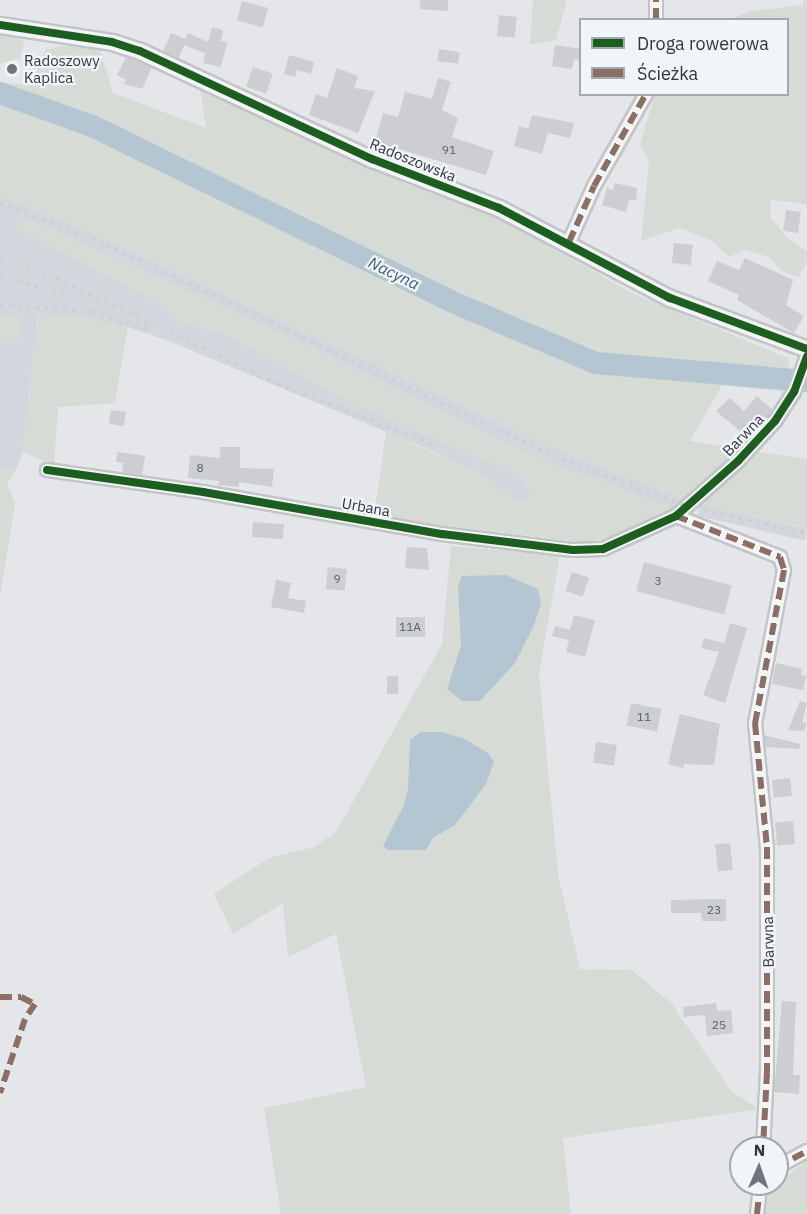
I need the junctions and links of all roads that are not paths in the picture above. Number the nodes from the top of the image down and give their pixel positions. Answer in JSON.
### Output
{"nodes":[{"id":1,"x":656,"y":0,"type":"edge"},
{"id":2,"x":656,"y":18,"type":"edge"},
{"id":3,"x":0,"y":25,"type":"edge"},
{"id":4,"x":645,"y":96,"type":"edge"},
{"id":5,"x":569,"y":242,"type":"junction"},
{"id":6,"x":807,"y":349,"type":"edge"},
{"id":7,"x":807,"y":356,"type":"edge"},
{"id":8,"x":46,"y":470,"type":"dead end"},
{"id":9,"x":676,"y":516,"type":"junction"},
{"id":10,"x":764,"y":1136,"type":"edge"},
{"id":11,"x":807,"y":1151,"type":"edge"},
{"id":12,"x":789,"y":1161,"type":"edge"},
{"id":13,"x":759,"y":1196,"type":"edge"},
{"id":14,"x":758,"y":1214,"type":"edge"}],
"edges":[{"from":1,"to":2,"type":"street"},
{"from":3,"to":5,"type":"street","name":"Radoszowska"},
{"from":4,"to":5,"type":"street"},
{"from":5,"to":6,"type":"street","name":"Radoszowska"},
{"from":7,"to":9,"type":"street","name":"Barwna"},
{"from":8,"to":9,"type":"street","name":"Urbana"},
{"from":9,"to":10,"type":"street","name":"Barwna"},
{"from":11,"to":12,"type":"street"},
{"from":13,"to":14,"type":"street"}]}
